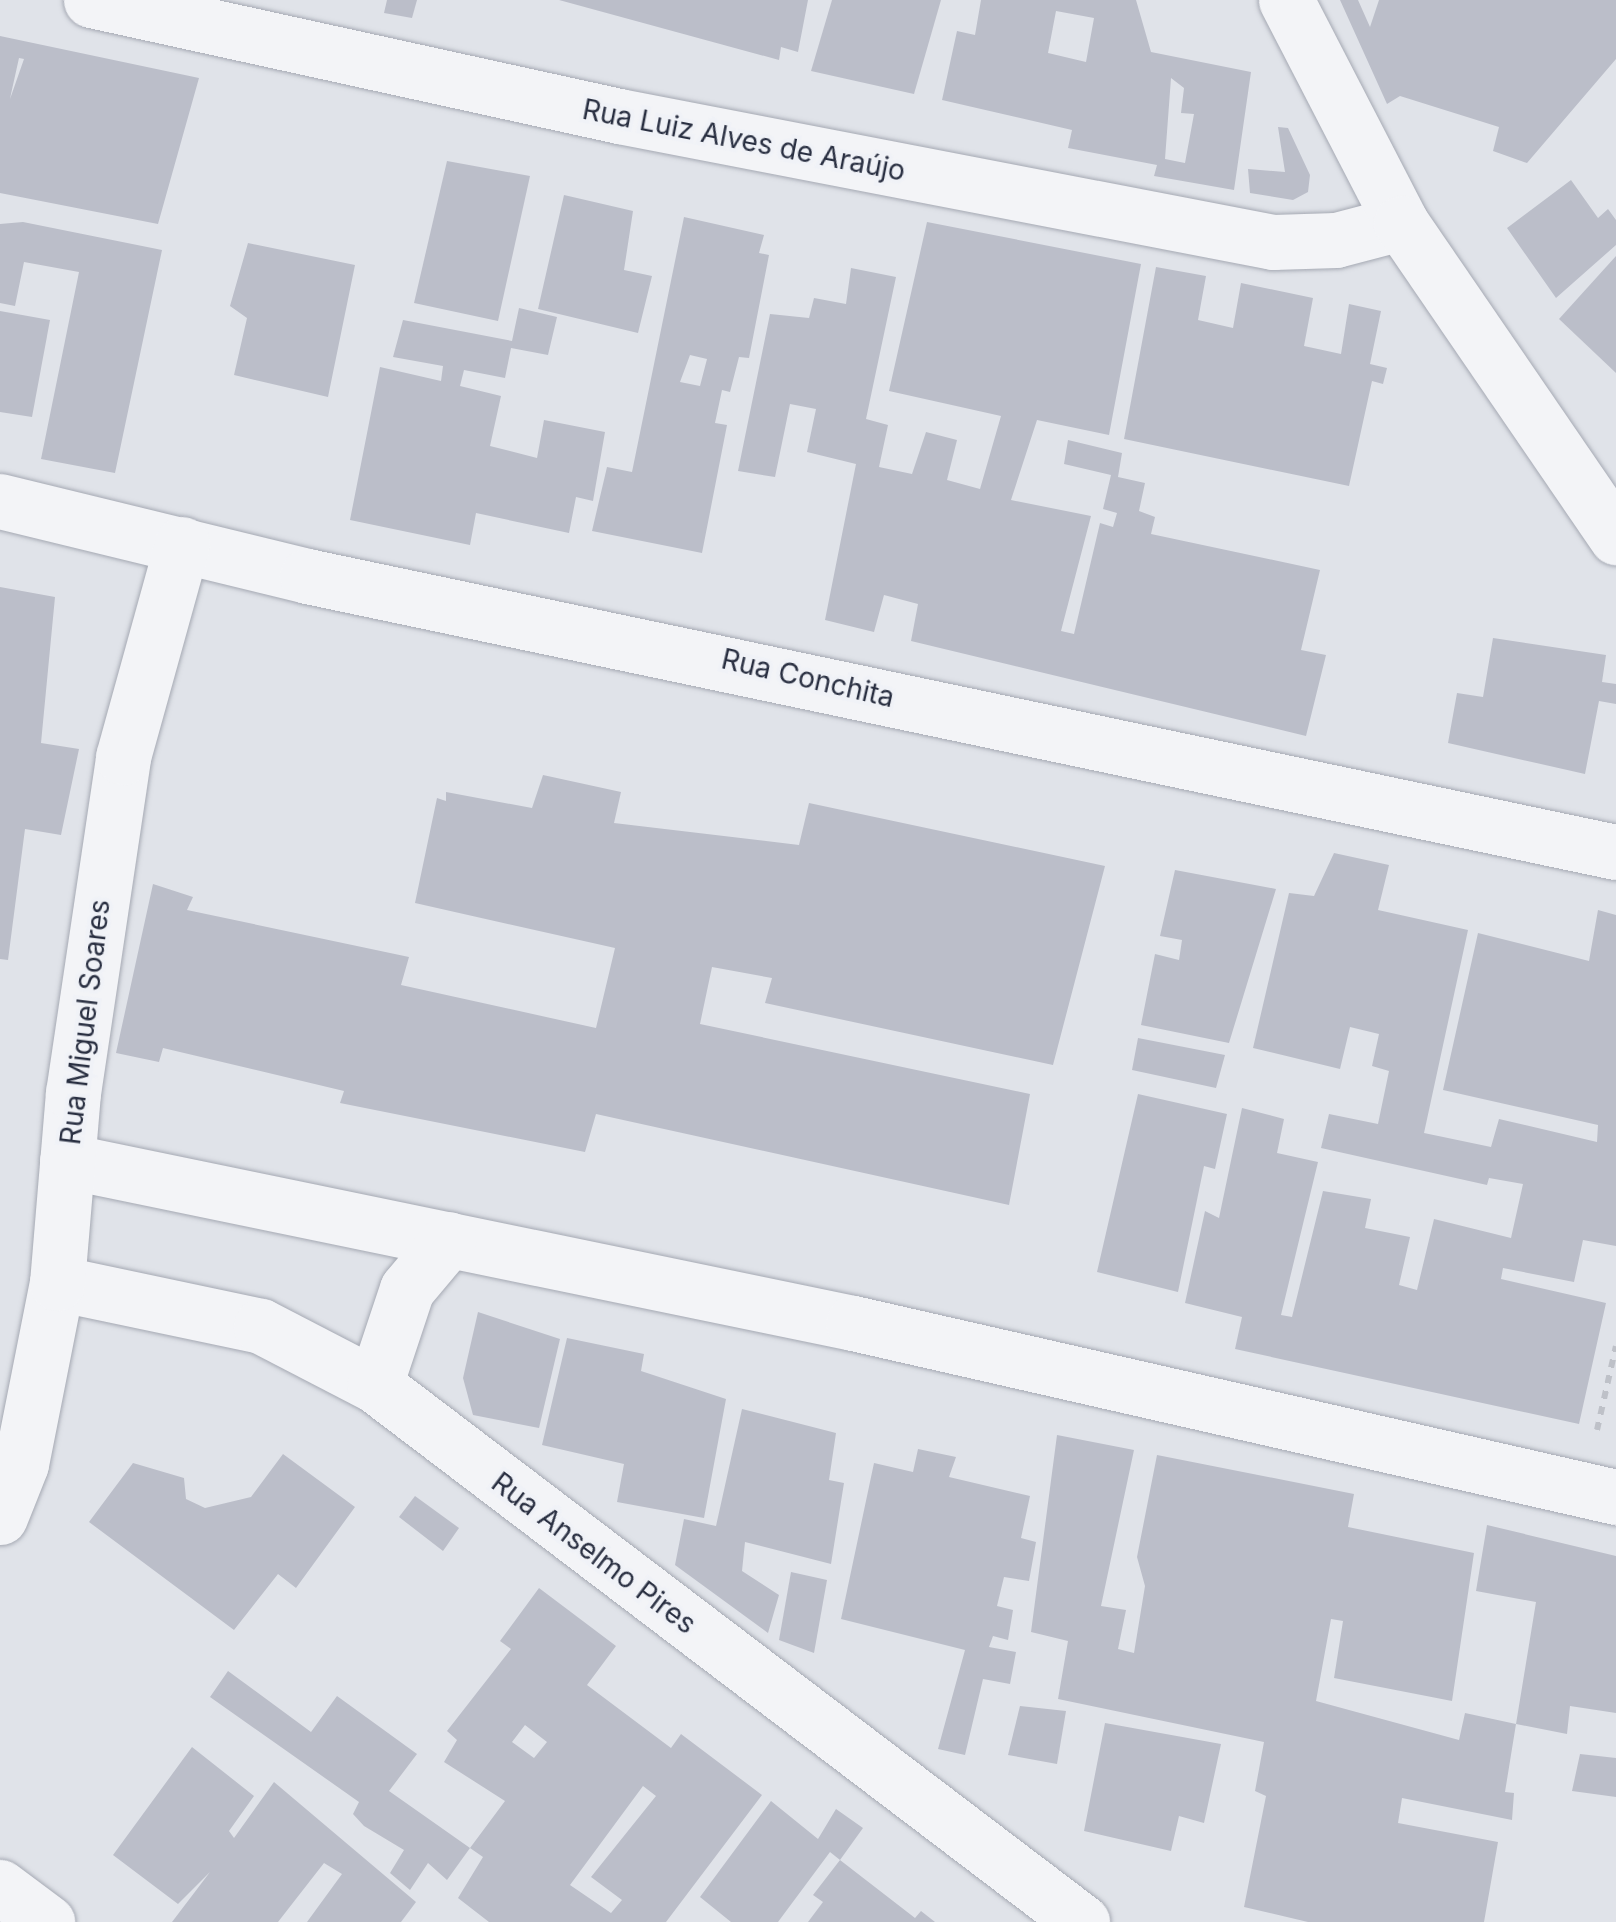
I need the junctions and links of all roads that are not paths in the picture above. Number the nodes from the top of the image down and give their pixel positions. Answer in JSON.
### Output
{"nodes":[{"id":1,"x":90,"y":0,"type":"edge"},
{"id":2,"x":1286,"y":0,"type":"edge"},
{"id":3,"x":1401,"y":222,"type":"junction"},
{"id":4,"x":0,"y":501,"type":"edge"},
{"id":5,"x":1616,"y":537,"type":"edge"},
{"id":6,"x":182,"y":544,"type":"junction"},
{"id":7,"x":1616,"y":852,"type":"edge"},
{"id":8,"x":68,"y":1162,"type":"junction"},
{"id":9,"x":449,"y":1239,"type":"junction"},
{"id":10,"x":58,"y":1283,"type":"junction"},
{"id":11,"x":374,"y":1385,"type":"junction"},
{"id":12,"x":1597,"y":1495,"type":"edge"},
{"id":13,"x":2,"y":1508,"type":"edge"},
{"id":14,"x":1082,"y":1922,"type":"edge"}],
"edges":[{"from":1,"to":3,"type":"street","name":"Rua Luiz Alves de Araújo"},
{"from":2,"to":3,"type":"street"},
{"from":3,"to":5,"type":"street"},
{"from":4,"to":6,"type":"street","name":"Rua Conchita"},
{"from":6,"to":7,"type":"street","name":"Rua Conchita"},
{"from":6,"to":8,"type":"street","name":"Rua Miguel Soares"},
{"from":8,"to":9,"type":"street"},
{"from":8,"to":10,"type":"street","name":"Rua Miguel Soares"},
{"from":9,"to":11,"type":"street"},
{"from":9,"to":12,"type":"street"},
{"from":10,"to":11,"type":"street","name":"Rua Anselmo Pires"},
{"from":10,"to":13,"type":"street","name":"Rua Miguel Soares"},
{"from":11,"to":14,"type":"street","name":"Rua Anselmo Pires"}]}
